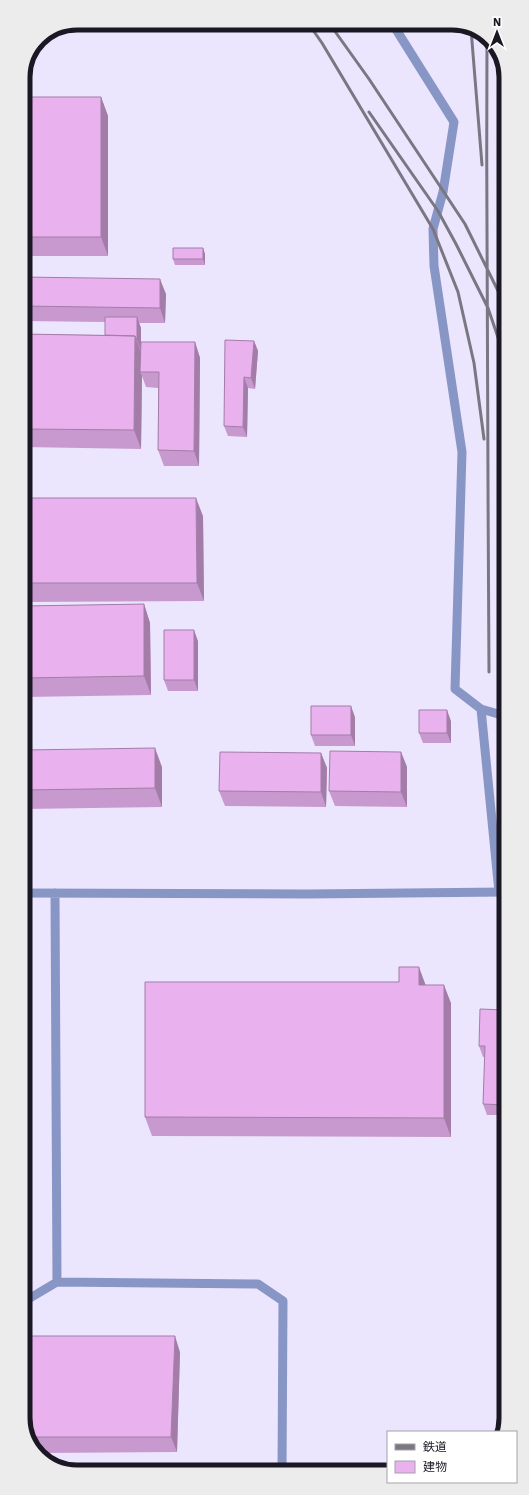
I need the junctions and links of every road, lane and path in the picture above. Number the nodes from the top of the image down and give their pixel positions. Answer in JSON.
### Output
{"nodes":[{"id":1,"x":396,"y":30,"type":"edge"},
{"id":2,"x":481,"y":709,"type":"junction"},
{"id":3,"x":499,"y":714,"type":"edge"},
{"id":4,"x":499,"y":866,"type":"edge"},
{"id":5,"x":499,"y":892,"type":"edge"},
{"id":6,"x":30,"y":893,"type":"edge"},
{"id":7,"x":55,"y":893,"type":"junction"},
{"id":8,"x":57,"y":1282,"type":"junction"},
{"id":9,"x":30,"y":1298,"type":"edge"},
{"id":10,"x":282,"y":1465,"type":"edge"}],
"edges":[{"from":1,"to":2,"type":"lane"},
{"from":2,"to":3,"type":"lane"},
{"from":2,"to":4,"type":"lane"},
{"from":5,"to":7,"type":"lane"},
{"from":6,"to":7,"type":"lane"},
{"from":7,"to":8,"type":"lane"},
{"from":8,"to":9,"type":"lane"},
{"from":8,"to":10,"type":"lane"}]}
